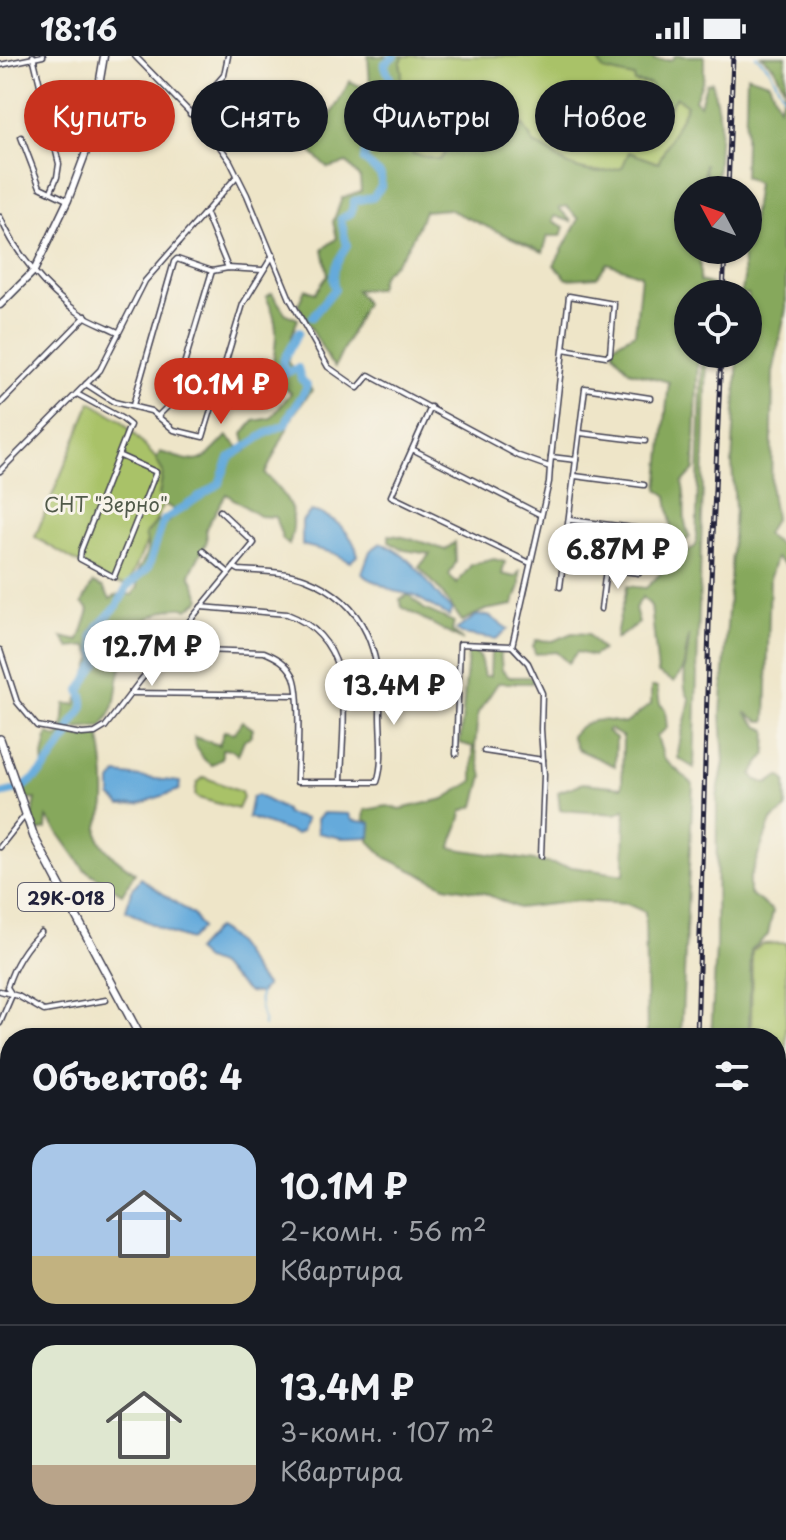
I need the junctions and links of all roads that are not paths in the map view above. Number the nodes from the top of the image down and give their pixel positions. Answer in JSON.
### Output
{"nodes":[{"id":1,"x":43,"y":56,"type":"edge"},
{"id":2,"x":104,"y":56,"type":"edge"},
{"id":3,"x":135,"y":56,"type":"edge"},
{"id":4,"x":228,"y":56,"type":"edge"},
{"id":5,"x":33,"y":57,"type":"edge"},
{"id":6,"x":0,"y":65,"type":"edge"},
{"id":7,"x":190,"y":114,"type":"junction"},
{"id":8,"x":21,"y":137,"type":"dead end"},
{"id":9,"x":237,"y":176,"type":"junction"},
{"id":10,"x":51,"y":191,"type":"junction"},
{"id":11,"x":68,"y":200,"type":"junction"},
{"id":12,"x":205,"y":212,"type":"junction"},
{"id":13,"x":0,"y":217,"type":"edge"},
{"id":14,"x":273,"y":255,"type":"junction"},
{"id":15,"x":228,"y":268,"type":"junction"},
{"id":16,"x":263,"y":270,"type":"junction"},
{"id":17,"x":34,"y":271,"type":"junction"},
{"id":18,"x":212,"y":271,"type":"junction"},
{"id":19,"x":0,"y":305,"type":"edge"},
{"id":20,"x":86,"y":316,"type":"junction"},
{"id":21,"x":119,"y":333,"type":"junction"},
{"id":22,"x":563,"y":349,"type":"junction"},
{"id":23,"x":86,"y":384,"type":"junction"},
{"id":24,"x":219,"y":386,"type":"junction"},
{"id":25,"x":77,"y":394,"type":"junction"},
{"id":26,"x":258,"y":397,"type":"dead end"},
{"id":27,"x":650,"y":398,"type":"dead end"},
{"id":28,"x":0,"y":404,"type":"edge"},
{"id":29,"x":133,"y":405,"type":"junction"},
{"id":30,"x":431,"y":407,"type":"junction"},
{"id":31,"x":158,"y":416,"type":"junction"},
{"id":32,"x":580,"y":433,"type":"junction"},
{"id":33,"x":645,"y":441,"type":"dead end"},
{"id":34,"x":414,"y":450,"type":"junction"},
{"id":35,"x":118,"y":455,"type":"junction"},
{"id":36,"x":551,"y":457,"type":"junction"},
{"id":37,"x":577,"y":460,"type":"junction"},
{"id":38,"x":550,"y":467,"type":"junction"},
{"id":39,"x":0,"y":471,"type":"edge"},
{"id":40,"x":575,"y":476,"type":"junction"},
{"id":41,"x":644,"y":485,"type":"dead end"},
{"id":42,"x":220,"y":511,"type":"dead end"},
{"id":43,"x":541,"y":515,"type":"junction"},
{"id":44,"x":570,"y":520,"type":"junction"},
{"id":45,"x":642,"y":529,"type":"dead end"},
{"id":46,"x":203,"y":551,"type":"dead end"},
{"id":47,"x":530,"y":563,"type":"junction"},
{"id":48,"x":563,"y":564,"type":"junction"},
{"id":49,"x":234,"y":567,"type":"junction"},
{"id":50,"x":606,"y":569,"type":"junction"},
{"id":51,"x":229,"y":573,"type":"junction"},
{"id":52,"x":639,"y":573,"type":"dead end"},
{"id":53,"x":560,"y":587,"type":"dead end"},
{"id":54,"x":201,"y":607,"type":"junction"},
{"id":55,"x":601,"y":609,"type":"dead end"},
{"id":56,"x":512,"y":646,"type":"junction"},
{"id":57,"x":166,"y":649,"type":"junction"},
{"id":58,"x":0,"y":650,"type":"edge"},
{"id":59,"x":131,"y":693,"type":"junction"},
{"id":60,"x":296,"y":695,"type":"junction"},
{"id":61,"x":0,"y":739,"type":"edge"},
{"id":62,"x":484,"y":751,"type":"dead end"},
{"id":63,"x":456,"y":754,"type":"dead end"},
{"id":64,"x":543,"y":760,"type":"junction"},
{"id":65,"x":341,"y":782,"type":"junction"},
{"id":66,"x":26,"y":814,"type":"junction"},
{"id":67,"x":0,"y":847,"type":"edge"},
{"id":68,"x":541,"y":856,"type":"dead end"},
{"id":69,"x":41,"y":932,"type":"dead end"},
{"id":70,"x":0,"y":991,"type":"edge"},
{"id":71,"x":12,"y":995,"type":"junction"},
{"id":72,"x":106,"y":1000,"type":"dead end"},
{"id":73,"x":0,"y":1023,"type":"edge"},
{"id":74,"x":136,"y":1028,"type":"edge"}],
"edges":[{"from":1,"to":5,"type":"street"},
{"from":2,"to":11,"type":"main road"},
{"from":3,"to":7,"type":"street"},
{"from":4,"to":7,"type":"street"},
{"from":5,"to":6,"type":"street"},
{"from":5,"to":10,"type":"street"},
{"from":7,"to":9,"type":"street"},
{"from":8,"to":10,"type":"street"},
{"from":9,"to":12,"type":"street"},
{"from":9,"to":14,"type":"street"},
{"from":10,"to":11,"type":"street"},
{"from":11,"to":17,"type":"main road"},
{"from":12,"to":15,"type":"street"},
{"from":12,"to":21,"type":"street"},
{"from":13,"to":17,"type":"street"},
{"from":14,"to":16,"type":"street"},
{"from":14,"to":30,"type":"street"},
{"from":15,"to":16,"type":"street"},
{"from":15,"to":18,"type":"street"},
{"from":16,"to":24,"type":"street"},
{"from":17,"to":19,"type":"main road"},
{"from":17,"to":20,"type":"street"},
{"from":18,"to":29,"type":"street"},
{"from":18,"to":31,"type":"street"},
{"from":20,"to":21,"type":"street"},
{"from":20,"to":28,"type":"street"},
{"from":21,"to":23,"type":"street"},
{"from":22,"to":22,"type":"street"},
{"from":22,"to":36,"type":"street"},
{"from":23,"to":25,"type":"street"},
{"from":23,"to":29,"type":"street"},
{"from":24,"to":26,"type":"street"},
{"from":24,"to":31,"type":"street"},
{"from":25,"to":35,"type":"street"},
{"from":25,"to":39,"type":"street"},
{"from":27,"to":32,"type":"street"},
{"from":29,"to":31,"type":"street"},
{"from":30,"to":34,"type":"street"},
{"from":30,"to":38,"type":"street"},
{"from":32,"to":33,"type":"street"},
{"from":32,"to":37,"type":"street"},
{"from":34,"to":43,"type":"street"},
{"from":34,"to":47,"type":"street"},
{"from":35,"to":35,"type":"street"},
{"from":36,"to":37,"type":"street"},
{"from":36,"to":38,"type":"street"},
{"from":37,"to":40,"type":"street"},
{"from":38,"to":43,"type":"street"},
{"from":40,"to":41,"type":"street"},
{"from":40,"to":44,"type":"street"},
{"from":42,"to":49,"type":"street"},
{"from":43,"to":47,"type":"street"},
{"from":44,"to":45,"type":"street"},
{"from":44,"to":48,"type":"street"},
{"from":46,"to":51,"type":"street"},
{"from":47,"to":56,"type":"street"},
{"from":48,"to":50,"type":"street"},
{"from":48,"to":53,"type":"street"},
{"from":49,"to":51,"type":"street"},
{"from":49,"to":65,"type":"street"},
{"from":50,"to":52,"type":"street"},
{"from":50,"to":55,"type":"street"},
{"from":51,"to":54,"type":"street"},
{"from":54,"to":57,"type":"street"},
{"from":54,"to":65,"type":"street"},
{"from":56,"to":63,"type":"street"},
{"from":56,"to":64,"type":"street"},
{"from":57,"to":59,"type":"street"},
{"from":57,"to":60,"type":"street"},
{"from":58,"to":59,"type":"street"},
{"from":59,"to":60,"type":"street"},
{"from":60,"to":65,"type":"street"},
{"from":61,"to":66,"type":"main road","number":"29К-018"},
{"from":62,"to":64,"type":"street"},
{"from":64,"to":68,"type":"street"},
{"from":66,"to":67,"type":"street"},
{"from":66,"to":74,"type":"main road","number":"29К-018"},
{"from":69,"to":71,"type":"street"},
{"from":70,"to":71,"type":"street"},
{"from":71,"to":72,"type":"street"},
{"from":71,"to":73,"type":"street"}]}
